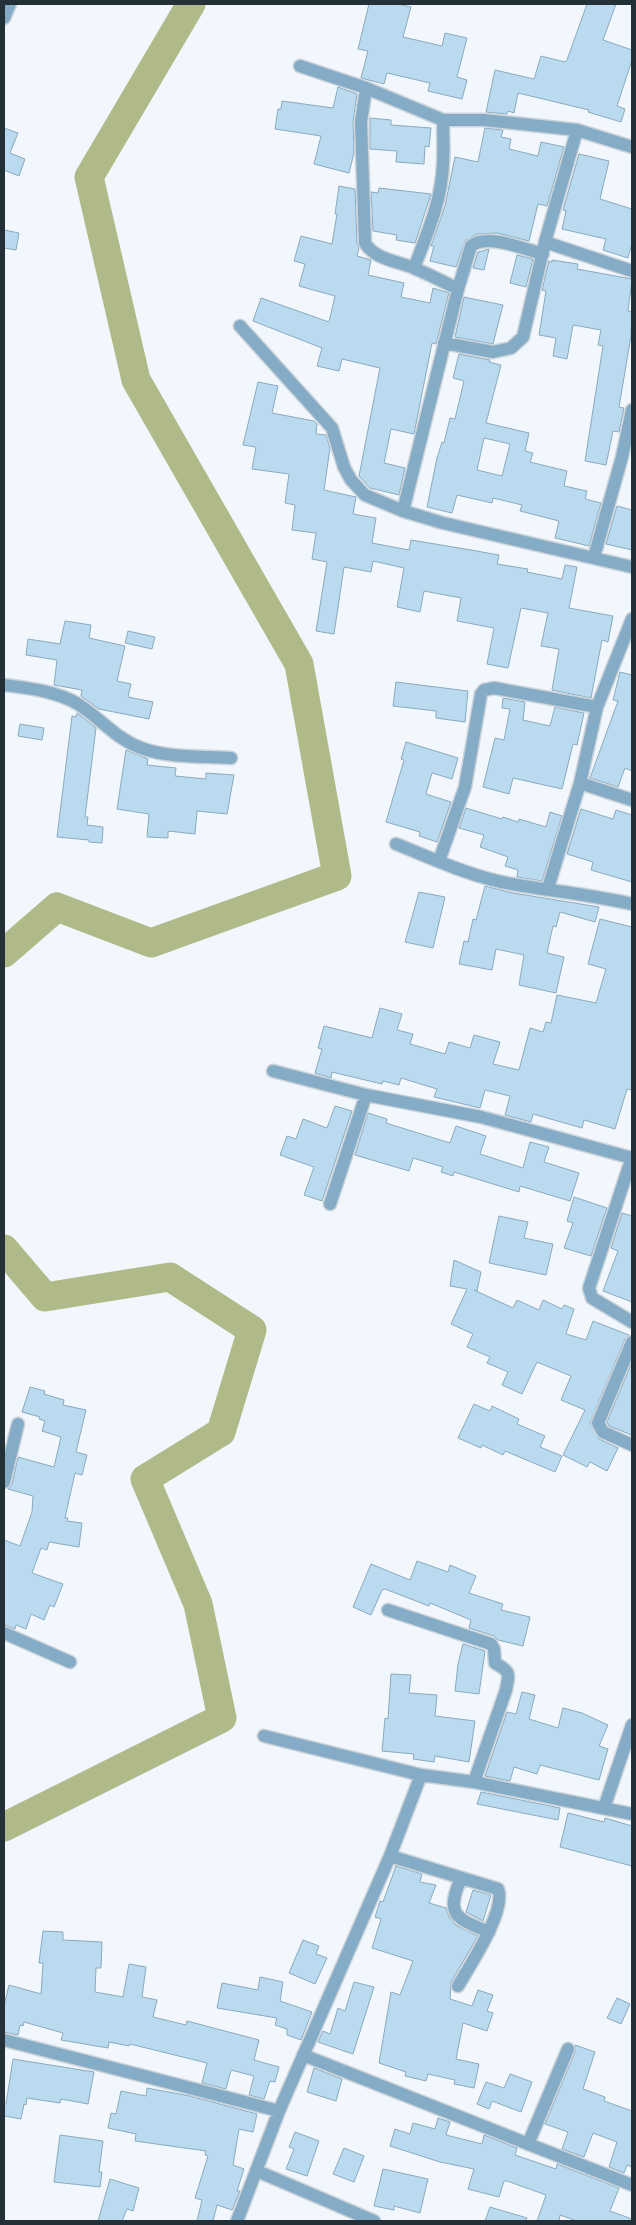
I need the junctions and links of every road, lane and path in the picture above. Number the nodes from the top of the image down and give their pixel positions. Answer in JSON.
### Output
{"nodes":[{"id":1,"x":10,"y":4,"type":"edge"},
{"id":2,"x":4,"y":18,"type":"edge"},
{"id":3,"x":300,"y":66,"type":"dead end"},
{"id":4,"x":366,"y":88,"type":"junction"},
{"id":5,"x":442,"y":120,"type":"junction"},
{"id":6,"x":577,"y":130,"type":"junction"},
{"id":7,"x":632,"y":147,"type":"edge"},
{"id":8,"x":544,"y":248,"type":"junction"},
{"id":9,"x":414,"y":268,"type":"junction"},
{"id":10,"x":632,"y":272,"type":"edge"},
{"id":11,"x":458,"y":289,"type":"junction"},
{"id":12,"x":240,"y":326,"type":"dead end"},
{"id":13,"x":444,"y":343,"type":"junction"},
{"id":14,"x":632,"y":410,"type":"edge"},
{"id":15,"x":403,"y":511,"type":"junction"},
{"id":16,"x":594,"y":557,"type":"junction"},
{"id":17,"x":632,"y":567,"type":"edge"},
{"id":18,"x":632,"y":619,"type":"edge"},
{"id":19,"x":4,"y":685,"type":"edge"},
{"id":20,"x":597,"y":706,"type":"junction"},
{"id":21,"x":232,"y":758,"type":"dead end"},
{"id":22,"x":580,"y":783,"type":"junction"},
{"id":23,"x":632,"y":800,"type":"edge"},
{"id":24,"x":396,"y":844,"type":"dead end"},
{"id":25,"x":439,"y":861,"type":"junction"},
{"id":26,"x":548,"y":888,"type":"junction"},
{"id":27,"x":632,"y":904,"type":"edge"},
{"id":28,"x":273,"y":1071,"type":"dead end"},
{"id":29,"x":366,"y":1095,"type":"junction"},
{"id":30,"x":632,"y":1157,"type":"edge"},
{"id":31,"x":330,"y":1204,"type":"dead end"},
{"id":32,"x":632,"y":1322,"type":"edge"},
{"id":33,"x":632,"y":1342,"type":"edge"},
{"id":34,"x":18,"y":1424,"type":"dead end"},
{"id":35,"x":632,"y":1445,"type":"edge"},
{"id":36,"x":4,"y":1482,"type":"edge"},
{"id":37,"x":388,"y":1610,"type":"dead end"},
{"id":38,"x":4,"y":1633,"type":"edge"},
{"id":39,"x":70,"y":1662,"type":"dead end"},
{"id":40,"x":632,"y":1725,"type":"edge"},
{"id":41,"x":264,"y":1736,"type":"dead end"},
{"id":42,"x":421,"y":1775,"type":"junction"},
{"id":43,"x":474,"y":1782,"type":"junction"},
{"id":44,"x":604,"y":1808,"type":"junction"},
{"id":45,"x":632,"y":1814,"type":"edge"},
{"id":46,"x":390,"y":1856,"type":"junction"},
{"id":47,"x":461,"y":1878,"type":"junction"},
{"id":48,"x":489,"y":1932,"type":"junction"},
{"id":49,"x":458,"y":1986,"type":"dead end"},
{"id":50,"x":4,"y":2040,"type":"edge"},
{"id":51,"x":568,"y":2049,"type":"dead end"},
{"id":52,"x":303,"y":2055,"type":"junction"},
{"id":53,"x":279,"y":2111,"type":"junction"},
{"id":54,"x":528,"y":2144,"type":"junction"},
{"id":55,"x":257,"y":2171,"type":"junction"},
{"id":56,"x":632,"y":2185,"type":"edge"},
{"id":57,"x":237,"y":2221,"type":"edge"},
{"id":58,"x":374,"y":2221,"type":"edge"}],
"edges":[{"from":1,"to":2,"type":"street"},
{"from":3,"to":4,"type":"street"},
{"from":4,"to":5,"type":"street"},
{"from":4,"to":9,"type":"street"},
{"from":5,"to":6,"type":"street"},
{"from":5,"to":9,"type":"street"},
{"from":6,"to":7,"type":"street"},
{"from":6,"to":8,"type":"street"},
{"from":8,"to":10,"type":"street"},
{"from":8,"to":11,"type":"street"},
{"from":8,"to":13,"type":"street"},
{"from":9,"to":11,"type":"street"},
{"from":11,"to":13,"type":"street"},
{"from":12,"to":15,"type":"street"},
{"from":13,"to":15,"type":"street"},
{"from":14,"to":16,"type":"street"},
{"from":15,"to":16,"type":"street"},
{"from":16,"to":17,"type":"street"},
{"from":18,"to":20,"type":"street"},
{"from":19,"to":21,"type":"street"},
{"from":20,"to":22,"type":"street"},
{"from":20,"to":25,"type":"street"},
{"from":22,"to":23,"type":"street"},
{"from":22,"to":26,"type":"street"},
{"from":24,"to":25,"type":"street"},
{"from":25,"to":26,"type":"street"},
{"from":26,"to":27,"type":"street"},
{"from":28,"to":29,"type":"street"},
{"from":29,"to":30,"type":"street"},
{"from":29,"to":31,"type":"street"},
{"from":30,"to":32,"type":"street"},
{"from":33,"to":35,"type":"street"},
{"from":34,"to":36,"type":"street"},
{"from":37,"to":43,"type":"street"},
{"from":38,"to":39,"type":"street"},
{"from":40,"to":44,"type":"street"},
{"from":41,"to":42,"type":"street"},
{"from":42,"to":43,"type":"street"},
{"from":42,"to":46,"type":"street"},
{"from":43,"to":44,"type":"street"},
{"from":44,"to":45,"type":"street"},
{"from":46,"to":47,"type":"street"},
{"from":46,"to":52,"type":"street"},
{"from":47,"to":48,"type":"street"},
{"from":47,"to":48,"type":"street"},
{"from":48,"to":49,"type":"street"},
{"from":50,"to":53,"type":"street"},
{"from":51,"to":54,"type":"street"},
{"from":52,"to":53,"type":"street"},
{"from":52,"to":54,"type":"street"},
{"from":53,"to":55,"type":"street"},
{"from":54,"to":56,"type":"street"},
{"from":55,"to":57,"type":"street"},
{"from":55,"to":58,"type":"street"}]}
